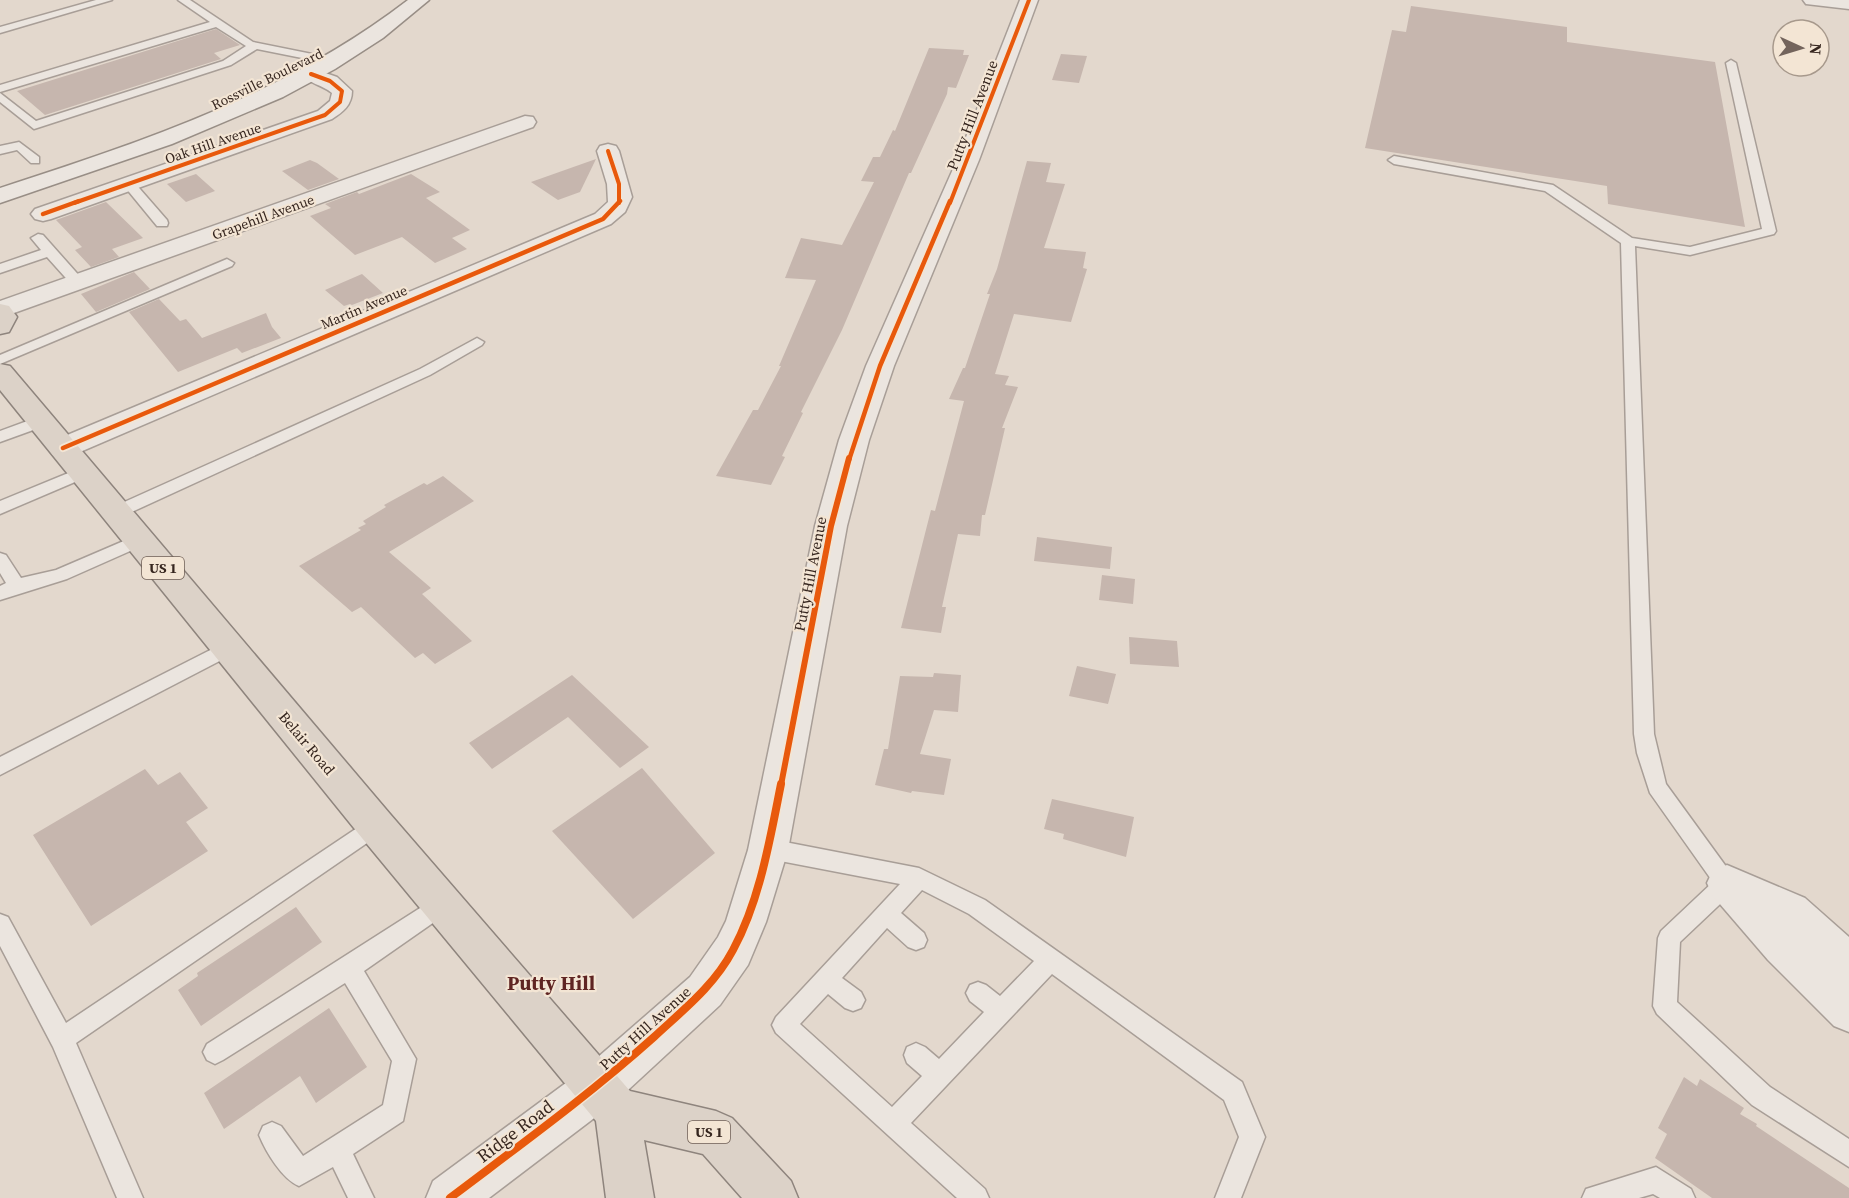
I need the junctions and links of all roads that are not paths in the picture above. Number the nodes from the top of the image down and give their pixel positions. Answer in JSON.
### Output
{"nodes":[{"id":1,"x":107,"y":0,"type":"edge"},
{"id":2,"x":183,"y":0,"type":"edge"},
{"id":3,"x":420,"y":0,"type":"edge"},
{"id":4,"x":1029,"y":0,"type":"edge"},
{"id":5,"x":1812,"y":0,"type":"edge"},
{"id":6,"x":1849,"y":3,"type":"edge"},
{"id":7,"x":217,"y":23,"type":"junction"},
{"id":8,"x":0,"y":30,"type":"edge"},
{"id":9,"x":255,"y":45,"type":"junction"},
{"id":10,"x":332,"y":61,"type":"junction"},
{"id":11,"x":1731,"y":63,"type":"dead end"},
{"id":12,"x":311,"y":74,"type":"junction"},
{"id":13,"x":0,"y":89,"type":"edge"},
{"id":14,"x":0,"y":96,"type":"edge"},
{"id":15,"x":525,"y":122,"type":"dead end"},
{"id":16,"x":0,"y":150,"type":"edge"},
{"id":17,"x":608,"y":151,"type":"dead end"},
{"id":18,"x":34,"y":160,"type":"dead end"},
{"id":19,"x":1394,"y":160,"type":"dead end"},
{"id":20,"x":129,"y":184,"type":"junction"},
{"id":21,"x":0,"y":196,"type":"edge"},
{"id":22,"x":43,"y":214,"type":"dead end"},
{"id":23,"x":162,"y":223,"type":"dead end"},
{"id":24,"x":39,"y":238,"type":"dead end"},
{"id":25,"x":1628,"y":241,"type":"junction"},
{"id":26,"x":50,"y":251,"type":"junction"},
{"id":27,"x":227,"y":263,"type":"dead end"},
{"id":28,"x":0,"y":269,"type":"edge"},
{"id":29,"x":78,"y":283,"type":"junction"},
{"id":30,"x":0,"y":311,"type":"edge"},
{"id":31,"x":0,"y":326,"type":"edge"},
{"id":32,"x":477,"y":342,"type":"dead end"},
{"id":33,"x":0,"y":370,"type":"edge"},
{"id":34,"x":41,"y":421,"type":"junction"},
{"id":35,"x":0,"y":437,"type":"edge"},
{"id":36,"x":73,"y":460,"type":"junction"},
{"id":37,"x":0,"y":508,"type":"edge"},
{"id":38,"x":117,"y":512,"type":"junction"},
{"id":39,"x":140,"y":540,"type":"junction"},
{"id":40,"x":0,"y":559,"type":"edge"},
{"id":41,"x":18,"y":586,"type":"junction"},
{"id":42,"x":0,"y":593,"type":"edge"},
{"id":43,"x":228,"y":648,"type":"junction"},
{"id":44,"x":0,"y":767,"type":"edge"},
{"id":45,"x":376,"y":826,"type":"junction"},
{"id":46,"x":768,"y":850,"type":"junction"},
{"id":47,"x":919,"y":878,"type":"junction"},
{"id":48,"x":1727,"y":883,"type":"junction"},
{"id":49,"x":442,"y":904,"type":"junction"},
{"id":50,"x":886,"y":913,"type":"junction"},
{"id":51,"x":0,"y":924,"type":"edge"},
{"id":52,"x":916,"y":940,"type":"dead end"},
{"id":53,"x":1051,"y":959,"type":"junction"},
{"id":54,"x":1849,"y":964,"type":"edge"},
{"id":55,"x":349,"y":968,"type":"junction"},
{"id":56,"x":826,"y":979,"type":"junction"},
{"id":57,"x":978,"y":993,"type":"dead end"},
{"id":58,"x":853,"y":1000,"type":"dead end"},
{"id":59,"x":1849,"y":1011,"type":"edge"},
{"id":60,"x":1001,"y":1012,"type":"junction"},
{"id":61,"x":62,"y":1039,"type":"junction"},
{"id":62,"x":215,"y":1052,"type":"dead end"},
{"id":63,"x":916,"y":1055,"type":"dead end"},
{"id":64,"x":940,"y":1075,"type":"junction"},
{"id":65,"x":607,"y":1099,"type":"junction"},
{"id":66,"x":893,"y":1124,"type":"junction"},
{"id":67,"x":272,"y":1135,"type":"dead end"},
{"id":68,"x":338,"y":1149,"type":"junction"},
{"id":69,"x":1849,"y":1154,"type":"edge"},
{"id":70,"x":130,"y":1198,"type":"edge"},
{"id":71,"x":361,"y":1198,"type":"edge"},
{"id":72,"x":450,"y":1198,"type":"edge"},
{"id":73,"x":630,"y":1198,"type":"edge"},
{"id":74,"x":774,"y":1198,"type":"edge"},
{"id":75,"x":976,"y":1198,"type":"edge"},
{"id":76,"x":1228,"y":1198,"type":"edge"},
{"id":77,"x":1596,"y":1198,"type":"edge"},
{"id":78,"x":1682,"y":1198,"type":"edge"}],
"edges":[{"from":1,"to":8,"type":"lane"},
{"from":2,"to":7,"type":"lane"},
{"from":3,"to":10,"type":"street","name":"Rossville Boulevard"},
{"from":4,"to":46,"type":"street","name":"Putty Hill Avenue"},
{"from":5,"to":6,"type":"street"},
{"from":7,"to":9,"type":"lane"},
{"from":7,"to":13,"type":"lane"},
{"from":9,"to":10,"type":"lane"},
{"from":9,"to":14,"type":"lane"},
{"from":10,"to":12,"type":"street","name":"Rossville Boulevard"},
{"from":11,"to":25,"type":"lane"},
{"from":12,"to":20,"type":"street","name":"Oak Hill Avenue"},
{"from":12,"to":21,"type":"street","name":"Rossville Boulevard"},
{"from":15,"to":29,"type":"street","name":"Grapehill Avenue"},
{"from":16,"to":18,"type":"lane"},
{"from":17,"to":36,"type":"street","name":"Martin Avenue"},
{"from":19,"to":25,"type":"lane"},
{"from":20,"to":22,"type":"street","name":"Oak Hill Avenue"},
{"from":20,"to":23,"type":"lane"},
{"from":24,"to":26,"type":"lane"},
{"from":25,"to":48,"type":"lane"},
{"from":26,"to":28,"type":"lane"},
{"from":26,"to":29,"type":"lane"},
{"from":27,"to":33,"type":"lane"},
{"from":29,"to":30,"type":"street","name":"Grapehill Avenue"},
{"from":30,"to":31,"type":"highway"},
{"from":32,"to":38,"type":"lane"},
{"from":33,"to":34,"type":"highway","name":"Belair Road","number":"US 1"},
{"from":34,"to":35,"type":"lane"},
{"from":34,"to":36,"type":"highway","name":"Belair Road","number":"US 1"},
{"from":36,"to":37,"type":"lane"},
{"from":36,"to":38,"type":"highway","name":"Belair Road","number":"US 1"},
{"from":38,"to":39,"type":"highway","name":"Belair Road","number":"US 1"},
{"from":39,"to":41,"type":"lane"},
{"from":39,"to":43,"type":"highway","name":"Belair Road","number":"US 1"},
{"from":40,"to":41,"type":"lane"},
{"from":41,"to":42,"type":"lane"},
{"from":43,"to":44,"type":"lane"},
{"from":43,"to":45,"type":"highway","name":"Belair Road","number":"US 1"},
{"from":45,"to":49,"type":"highway","name":"Belair Road","number":"US 1"},
{"from":45,"to":61,"type":"lane"},
{"from":46,"to":47,"type":"lane"},
{"from":46,"to":65,"type":"street","name":"Putty Hill Avenue"},
{"from":47,"to":50,"type":"lane"},
{"from":47,"to":53,"type":"lane"},
{"from":48,"to":54,"type":"street"},
{"from":48,"to":59,"type":"street"},
{"from":48,"to":69,"type":"lane"},
{"from":49,"to":55,"type":"lane"},
{"from":49,"to":65,"type":"highway","name":"Belair Road","number":"US 1"},
{"from":50,"to":52,"type":"lane"},
{"from":50,"to":56,"type":"lane"},
{"from":51,"to":61,"type":"lane"},
{"from":53,"to":60,"type":"lane"},
{"from":53,"to":76,"type":"lane"},
{"from":55,"to":62,"type":"lane"},
{"from":55,"to":68,"type":"lane"},
{"from":56,"to":58,"type":"lane"},
{"from":56,"to":66,"type":"lane"},
{"from":57,"to":60,"type":"lane"},
{"from":60,"to":64,"type":"lane"},
{"from":61,"to":70,"type":"lane"},
{"from":63,"to":64,"type":"lane"},
{"from":64,"to":66,"type":"lane"},
{"from":65,"to":72,"type":"street","name":"Ridge Road"},
{"from":65,"to":73,"type":"highway"},
{"from":65,"to":74,"type":"highway","number":"US 1"},
{"from":66,"to":75,"type":"lane"},
{"from":67,"to":68,"type":"lane"},
{"from":68,"to":71,"type":"lane"},
{"from":77,"to":78,"type":"lane"}]}
